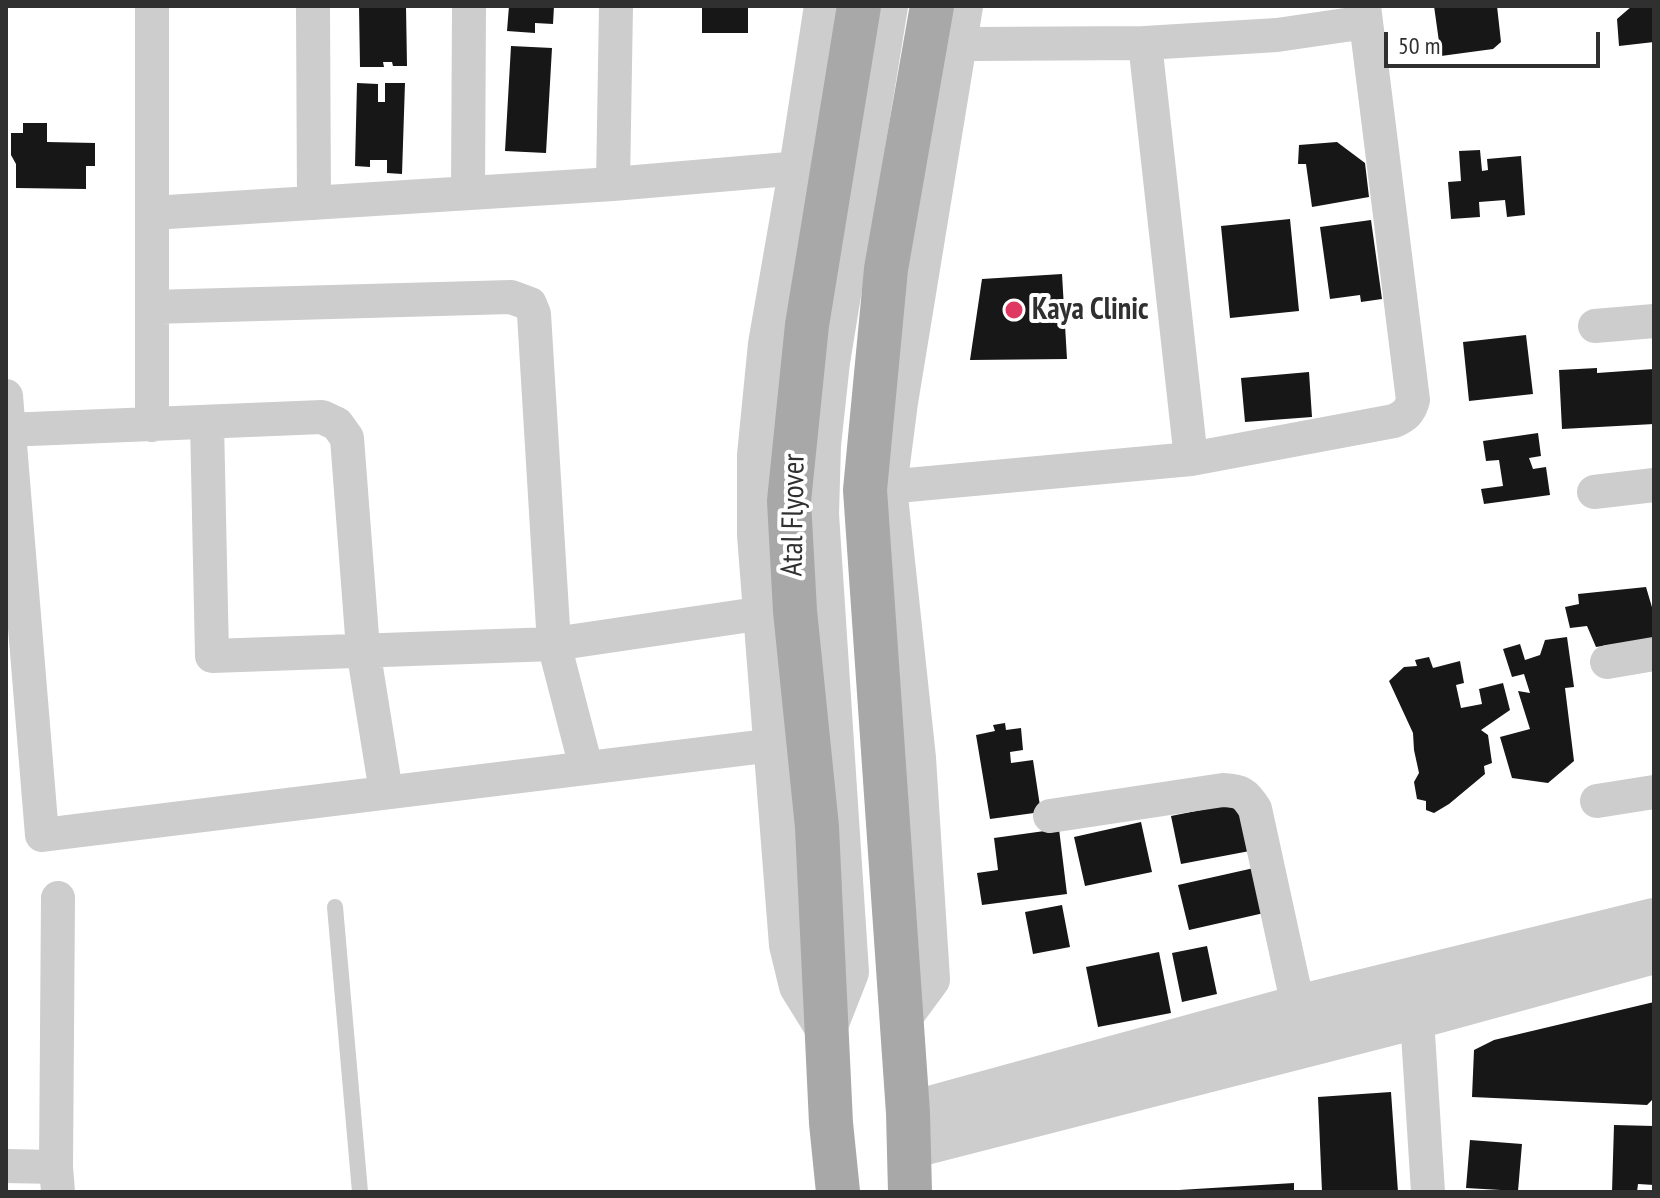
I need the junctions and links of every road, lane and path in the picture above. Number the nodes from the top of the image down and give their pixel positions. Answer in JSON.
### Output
{"nodes":[{"id":1,"x":152,"y":6,"type":"edge"},
{"id":2,"x":313,"y":6,"type":"edge"},
{"id":3,"x":469,"y":6,"type":"edge"},
{"id":4,"x":616,"y":6,"type":"edge"},
{"id":5,"x":825,"y":6,"type":"edge"},
{"id":6,"x":859,"y":6,"type":"edge"},
{"id":7,"x":887,"y":6,"type":"edge"},
{"id":8,"x":905,"y":6,"type":"edge"},
{"id":9,"x":932,"y":6,"type":"edge"},
{"id":10,"x":1365,"y":14,"type":"edge"},
{"id":11,"x":959,"y":26,"type":"edge"},
{"id":12,"x":1145,"y":43,"type":"junction"},
{"id":13,"x":800,"y":168,"type":"junction"},
{"id":14,"x":613,"y":184,"type":"junction"},
{"id":15,"x":468,"y":193,"type":"junction"},
{"id":16,"x":314,"y":203,"type":"junction"},
{"id":17,"x":152,"y":213,"type":"junction"},
{"id":18,"x":152,"y":307,"type":"junction"},
{"id":19,"x":1654,"y":321,"type":"edge"},
{"id":20,"x":1595,"y":326,"type":"dead end"},
{"id":21,"x":6,"y":396,"type":"edge"},
{"id":22,"x":207,"y":422,"type":"junction"},
{"id":23,"x":152,"y":425,"type":"junction"},
{"id":24,"x":7,"y":430,"type":"edge"},
{"id":25,"x":1191,"y":459,"type":"junction"},
{"id":26,"x":1654,"y":485,"type":"edge"},
{"id":27,"x":886,"y":487,"type":"junction"},
{"id":28,"x":1594,"y":492,"type":"dead end"},
{"id":29,"x":764,"y":613,"type":"junction"},
{"id":30,"x":554,"y":644,"type":"junction"},
{"id":31,"x":363,"y":649,"type":"junction"},
{"id":32,"x":1654,"y":654,"type":"edge"},
{"id":33,"x":1607,"y":662,"type":"dead end"},
{"id":34,"x":774,"y":745,"type":"junction"},
{"id":35,"x":586,"y":767,"type":"junction"},
{"id":36,"x":386,"y":792,"type":"junction"},
{"id":37,"x":1654,"y":792,"type":"edge"},
{"id":38,"x":1597,"y":801,"type":"dead end"},
{"id":39,"x":1050,"y":816,"type":"dead end"},
{"id":40,"x":58,"y":898,"type":"dead end"},
{"id":41,"x":335,"y":907,"type":"dead end"},
{"id":42,"x":1654,"y":919,"type":"edge"},
{"id":43,"x":1654,"y":953,"type":"edge"},
{"id":44,"x":1420,"y":976,"type":"junction"},
{"id":45,"x":1298,"y":1006,"type":"junction"},
{"id":46,"x":901,"y":1017,"type":"junction"},
{"id":47,"x":1417,"y":1018,"type":"junction"},
{"id":48,"x":826,"y":1028,"type":"junction"},
{"id":49,"x":909,"y":1131,"type":"junction"},
{"id":50,"x":6,"y":1166,"type":"edge"},
{"id":51,"x":57,"y":1180,"type":"edge"},
{"id":52,"x":360,"y":1192,"type":"edge"},
{"id":53,"x":838,"y":1192,"type":"edge"},
{"id":54,"x":910,"y":1192,"type":"edge"},
{"id":55,"x":1428,"y":1192,"type":"edge"}],
"edges":[{"from":1,"to":17,"type":"street"},
{"from":2,"to":16,"type":"street"},
{"from":3,"to":15,"type":"street"},
{"from":4,"to":14,"type":"street"},
{"from":5,"to":13,"type":"street"},
{"from":6,"to":48,"type":"main road","name":"Atal Flyover"},
{"from":7,"to":48,"type":"street"},
{"from":8,"to":46,"type":"street"},
{"from":9,"to":46,"type":"main road"},
{"from":10,"to":12,"type":"street"},
{"from":10,"to":25,"type":"street"},
{"from":11,"to":12,"type":"street"},
{"from":11,"to":27,"type":"street"},
{"from":12,"to":25,"type":"street"},
{"from":13,"to":14,"type":"street"},
{"from":13,"to":29,"type":"street"},
{"from":14,"to":15,"type":"street"},
{"from":15,"to":16,"type":"street"},
{"from":16,"to":17,"type":"street"},
{"from":17,"to":18,"type":"street"},
{"from":18,"to":23,"type":"street"},
{"from":18,"to":30,"type":"street"},
{"from":19,"to":20,"type":"street"},
{"from":21,"to":24,"type":"street"},
{"from":22,"to":23,"type":"street"},
{"from":22,"to":31,"type":"street"},
{"from":22,"to":31,"type":"street"},
{"from":23,"to":24,"type":"street"},
{"from":24,"to":36,"type":"street"},
{"from":25,"to":27,"type":"street"},
{"from":26,"to":28,"type":"street"},
{"from":27,"to":46,"type":"street"},
{"from":29,"to":30,"type":"street"},
{"from":29,"to":34,"type":"street"},
{"from":30,"to":31,"type":"street"},
{"from":30,"to":35,"type":"street"},
{"from":31,"to":36,"type":"street"},
{"from":32,"to":33,"type":"street"},
{"from":34,"to":35,"type":"street"},
{"from":34,"to":48,"type":"street"},
{"from":35,"to":36,"type":"street"},
{"from":37,"to":38,"type":"street"},
{"from":39,"to":45,"type":"street"},
{"from":40,"to":51,"type":"street"},
{"from":41,"to":52,"type":"lane"},
{"from":42,"to":44,"type":"street"},
{"from":43,"to":47,"type":"street"},
{"from":44,"to":45,"type":"street"},
{"from":44,"to":47,"type":"street"},
{"from":45,"to":49,"type":"street"},
{"from":46,"to":49,"type":"main road"},
{"from":47,"to":49,"type":"street"},
{"from":47,"to":55,"type":"street"},
{"from":48,"to":53,"type":"main road","name":"Atal Flyover"},
{"from":49,"to":54,"type":"main road"},
{"from":50,"to":51,"type":"street"}]}
